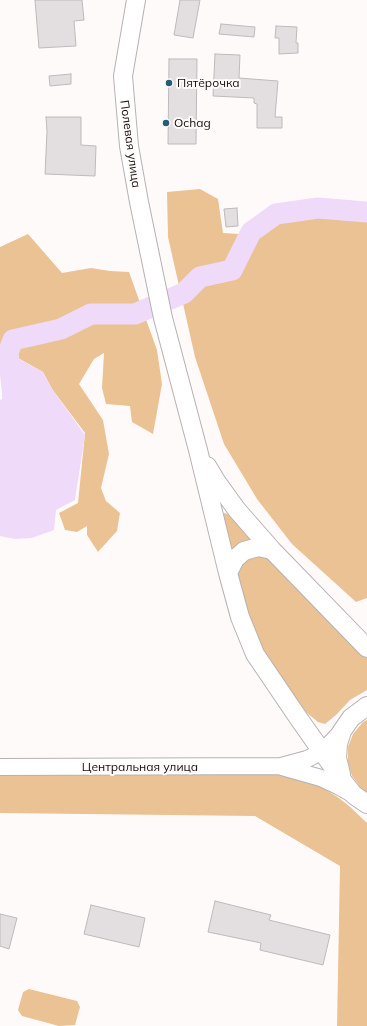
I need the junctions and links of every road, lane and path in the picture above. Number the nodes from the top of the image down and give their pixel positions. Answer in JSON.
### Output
{"nodes":[{"id":1,"x":136,"y":0,"type":"edge"},
{"id":2,"x":198,"y":450,"type":"junction"},
{"id":3,"x":272,"y":550,"type":"junction"},
{"id":4,"x":228,"y":574,"type":"junction"},
{"id":5,"x":367,"y":648,"type":"edge"},
{"id":6,"x":367,"y":706,"type":"edge"},
{"id":7,"x":342,"y":731,"type":"junction"},
{"id":8,"x":323,"y":751,"type":"junction"},
{"id":9,"x":281,"y":766,"type":"junction"},
{"id":10,"x":0,"y":767,"type":"edge"},
{"id":11,"x":359,"y":798,"type":"edge"}],
"edges":[{"from":1,"to":2,"type":"main road","name":"Полевая улица"},
{"from":2,"to":3,"type":"main road"},
{"from":2,"to":4,"type":"main road"},
{"from":3,"to":4,"type":"main road"},
{"from":3,"to":5,"type":"main road"},
{"from":4,"to":8,"type":"main road"},
{"from":6,"to":7,"type":"main road"},
{"from":7,"to":8,"type":"street"},
{"from":7,"to":11,"type":"main road"},
{"from":8,"to":9,"type":"street"},
{"from":8,"to":11,"type":"main road"},
{"from":9,"to":10,"type":"street","name":"Центральная улица"},
{"from":9,"to":11,"type":"street"}]}
